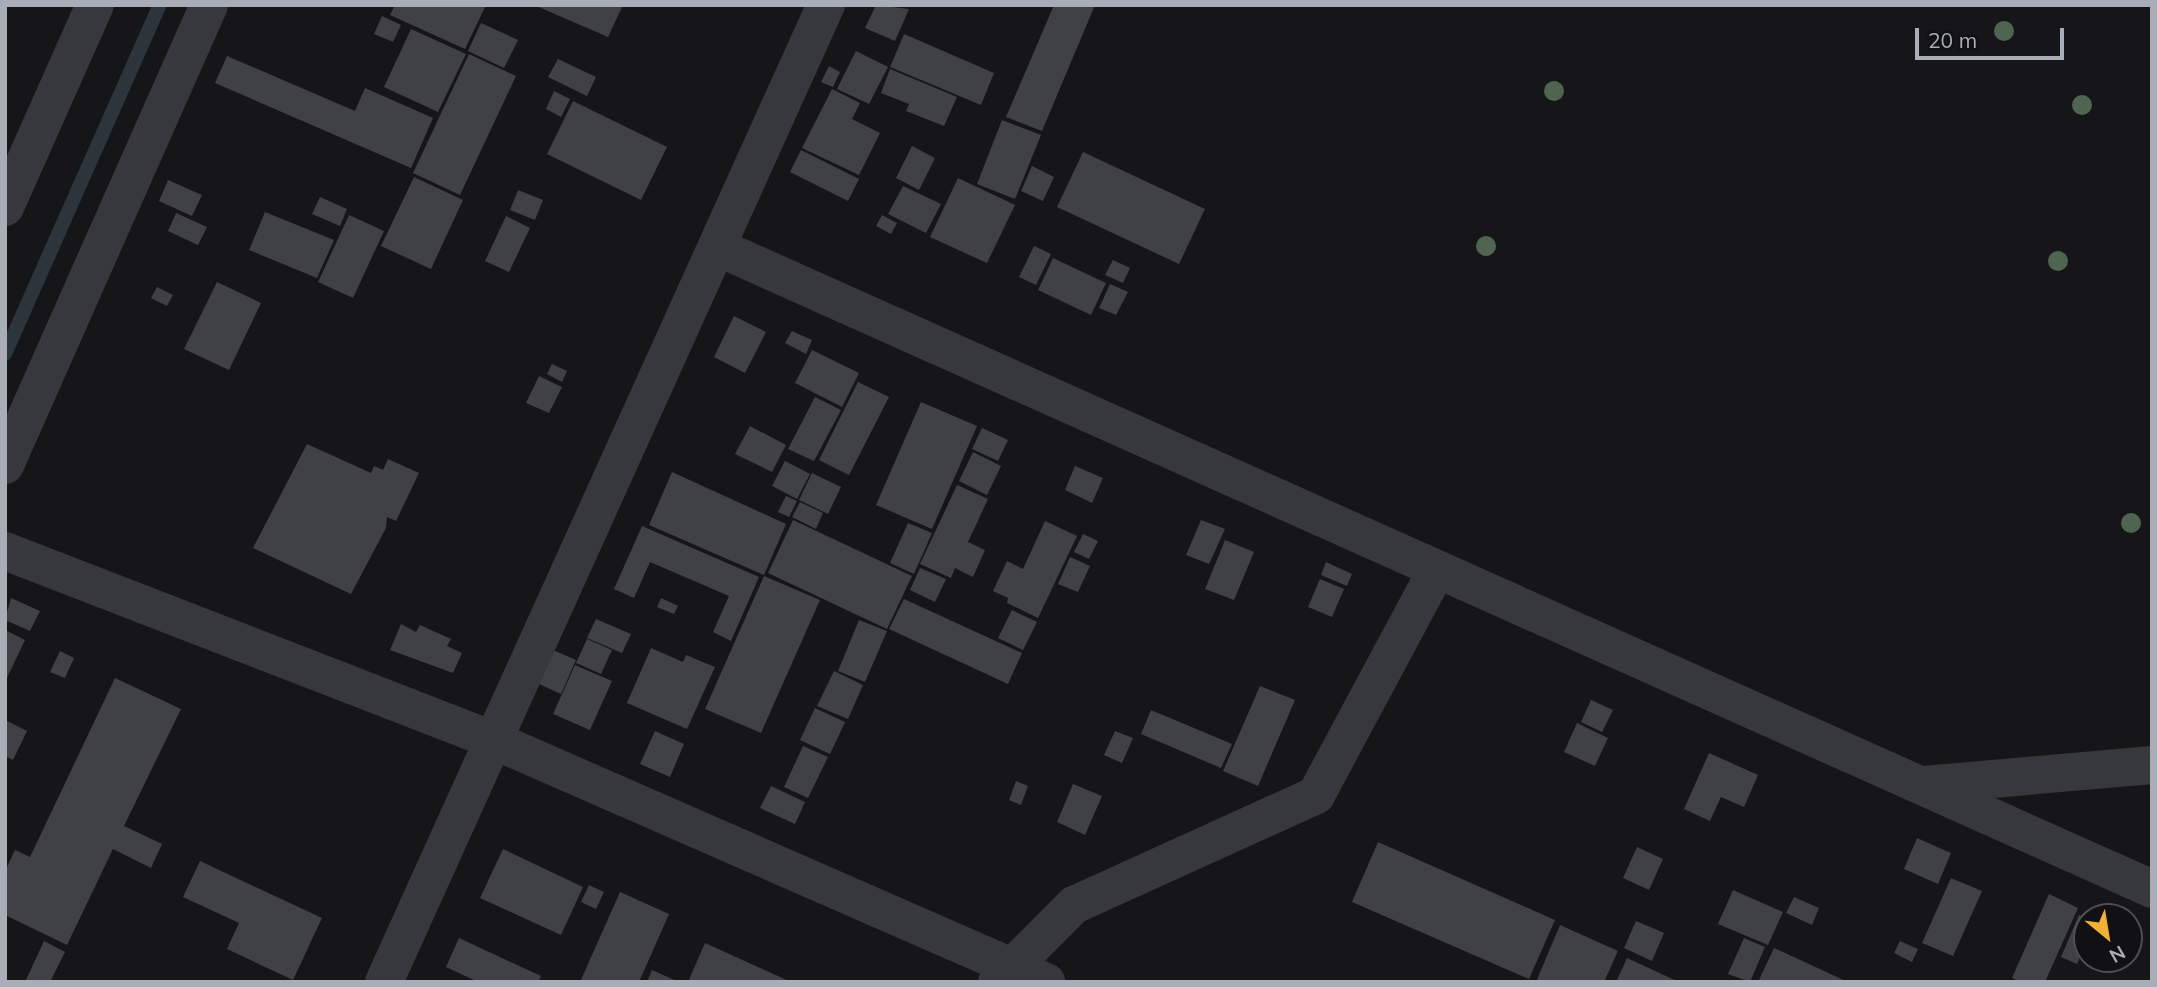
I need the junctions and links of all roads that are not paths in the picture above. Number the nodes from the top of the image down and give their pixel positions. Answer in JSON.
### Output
{"nodes":[{"id":1,"x":95,"y":5,"type":"edge"},
{"id":2,"x":209,"y":5,"type":"edge"},
{"id":3,"x":826,"y":5,"type":"edge"},
{"id":4,"x":5,"y":207,"type":"edge"},
{"id":5,"x":716,"y":247,"type":"junction"},
{"id":6,"x":5,"y":465,"type":"edge"},
{"id":7,"x":5,"y":551,"type":"edge"},
{"id":8,"x":1437,"y":569,"type":"junction"},
{"id":9,"x":493,"y":740,"type":"junction"},
{"id":10,"x":2152,"y":765,"type":"edge"},
{"id":11,"x":1920,"y":785,"type":"junction"},
{"id":12,"x":2152,"y":889,"type":"edge"},
{"id":13,"x":1018,"y":977,"type":"edge"},
{"id":14,"x":384,"y":982,"type":"edge"}],
"edges":[{"from":1,"to":4,"type":"street"},
{"from":2,"to":6,"type":"street"},
{"from":3,"to":5,"type":"street"},
{"from":5,"to":8,"type":"street"},
{"from":5,"to":9,"type":"street"},
{"from":7,"to":9,"type":"street"},
{"from":8,"to":11,"type":"street"},
{"from":8,"to":13,"type":"street"},
{"from":9,"to":13,"type":"street"},
{"from":9,"to":14,"type":"street"},
{"from":10,"to":11,"type":"street"},
{"from":11,"to":12,"type":"street"}]}
